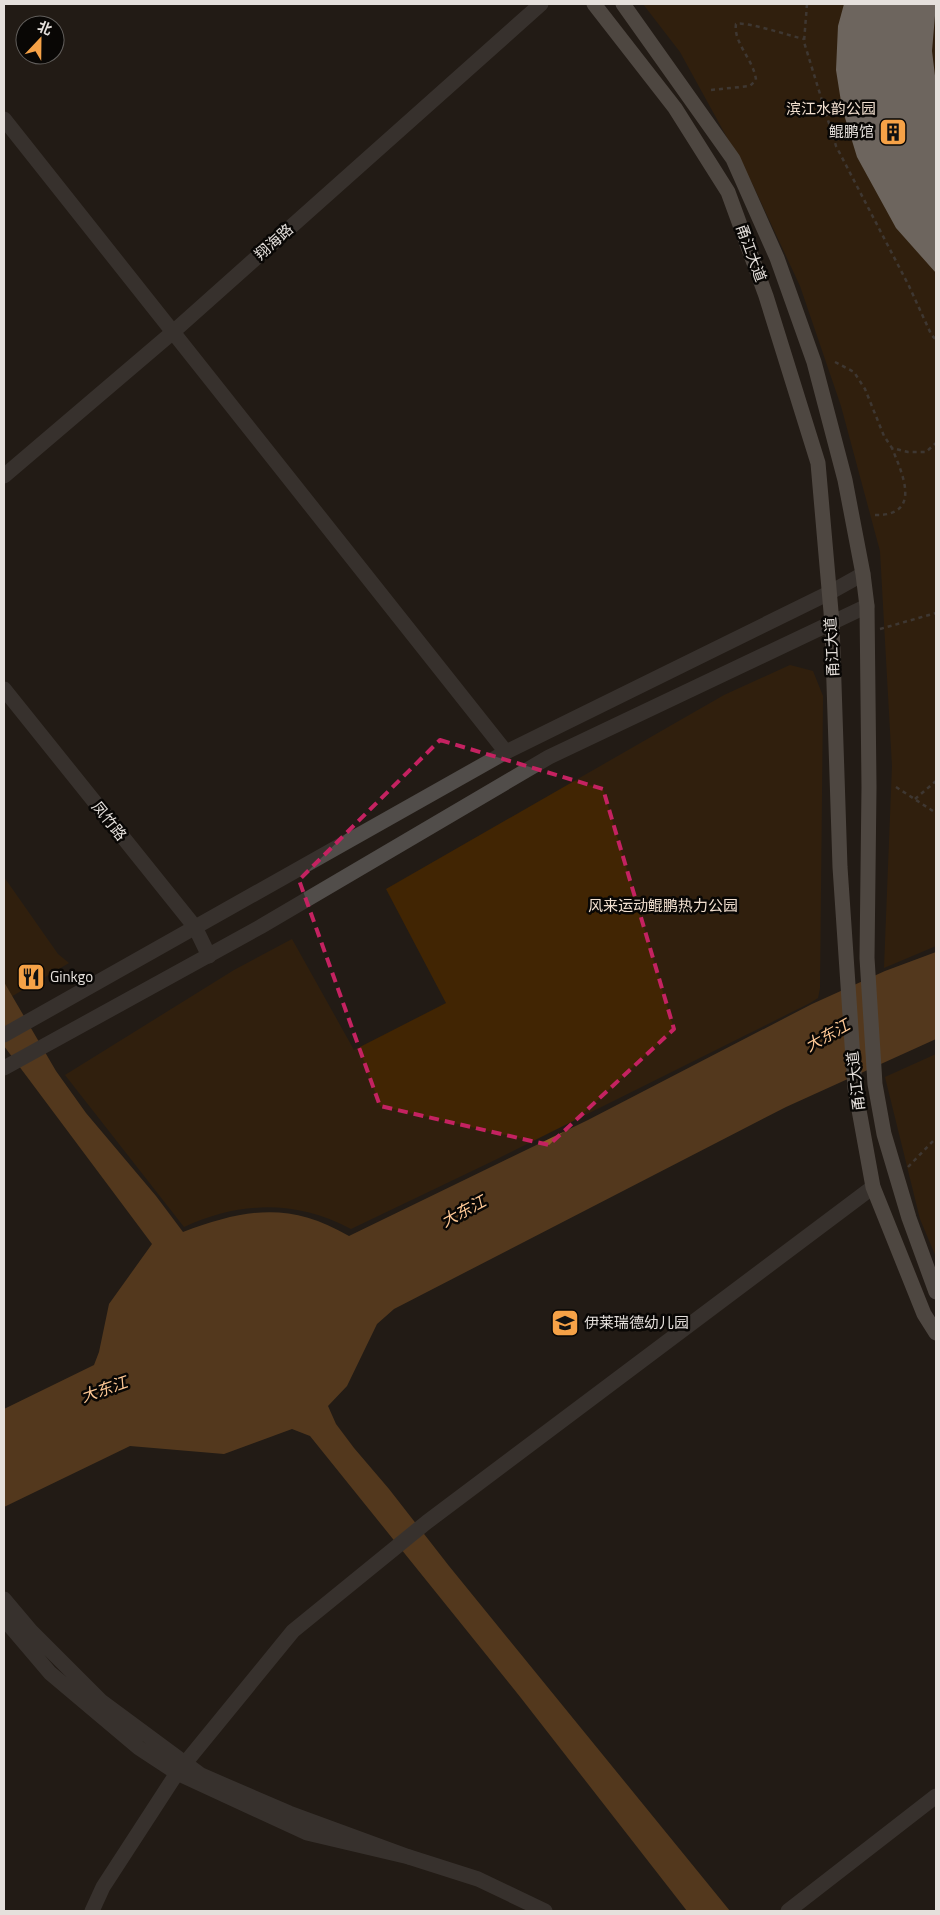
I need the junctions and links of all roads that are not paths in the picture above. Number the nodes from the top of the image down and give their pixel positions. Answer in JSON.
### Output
{"nodes":[{"id":1,"x":540,"y":4,"type":"edge"},
{"id":2,"x":594,"y":4,"type":"edge"},
{"id":3,"x":623,"y":4,"type":"edge"},
{"id":4,"x":4,"y":119,"type":"edge"},
{"id":5,"x":173,"y":332,"type":"junction"},
{"id":6,"x":4,"y":476,"type":"edge"},
{"id":7,"x":863,"y":574,"type":"junction"},
{"id":8,"x":829,"y":593,"type":"junction"},
{"id":9,"x":866,"y":606,"type":"junction"},
{"id":10,"x":832,"y":623,"type":"junction"},
{"id":11,"x":4,"y":689,"type":"edge"},
{"id":12,"x":506,"y":752,"type":"junction"},
{"id":13,"x":195,"y":927,"type":"junction"},
{"id":14,"x":209,"y":956,"type":"junction"},
{"id":15,"x":4,"y":1034,"type":"edge"},
{"id":16,"x":8,"y":1065,"type":"edge"},
{"id":17,"x":873,"y":1187,"type":"junction"},
{"id":18,"x":936,"y":1292,"type":"edge"},
{"id":19,"x":936,"y":1332,"type":"edge"},
{"id":20,"x":4,"y":1599,"type":"edge"},
{"id":21,"x":4,"y":1619,"type":"edge"},
{"id":22,"x":180,"y":1768,"type":"junction"},
{"id":23,"x":936,"y":1796,"type":"edge"},
{"id":24,"x":92,"y":1911,"type":"edge"},
{"id":25,"x":545,"y":1911,"type":"edge"},
{"id":26,"x":788,"y":1911,"type":"edge"}],
"edges":[{"from":1,"to":5,"type":"street","name":"翔海路"},
{"from":2,"to":8,"type":"main road","name":"甬江大道"},
{"from":3,"to":7,"type":"main road","name":"甬江大道"},
{"from":4,"to":5,"type":"street"},
{"from":5,"to":6,"type":"street","name":"翔海路"},
{"from":5,"to":12,"type":"street"},
{"from":7,"to":8,"type":"street"},
{"from":7,"to":9,"type":"main road","name":"甬江大道"},
{"from":8,"to":10,"type":"main road","name":"甬江大道"},
{"from":8,"to":12,"type":"street"},
{"from":9,"to":10,"type":"street"},
{"from":9,"to":18,"type":"main road","name":"甬江大道"},
{"from":10,"to":14,"type":"street"},
{"from":10,"to":17,"type":"main road","name":"甬江大道"},
{"from":11,"to":13,"type":"street","name":"凤竹路"},
{"from":12,"to":13,"type":"street"},
{"from":13,"to":14,"type":"street","name":"凤竹路"},
{"from":13,"to":15,"type":"street"},
{"from":14,"to":16,"type":"street"},
{"from":17,"to":19,"type":"main road","name":"甬江大道"},
{"from":17,"to":22,"type":"street"},
{"from":20,"to":22,"type":"street"},
{"from":21,"to":22,"type":"street"},
{"from":22,"to":24,"type":"street"},
{"from":22,"to":25,"type":"street"},
{"from":23,"to":26,"type":"street"}]}
